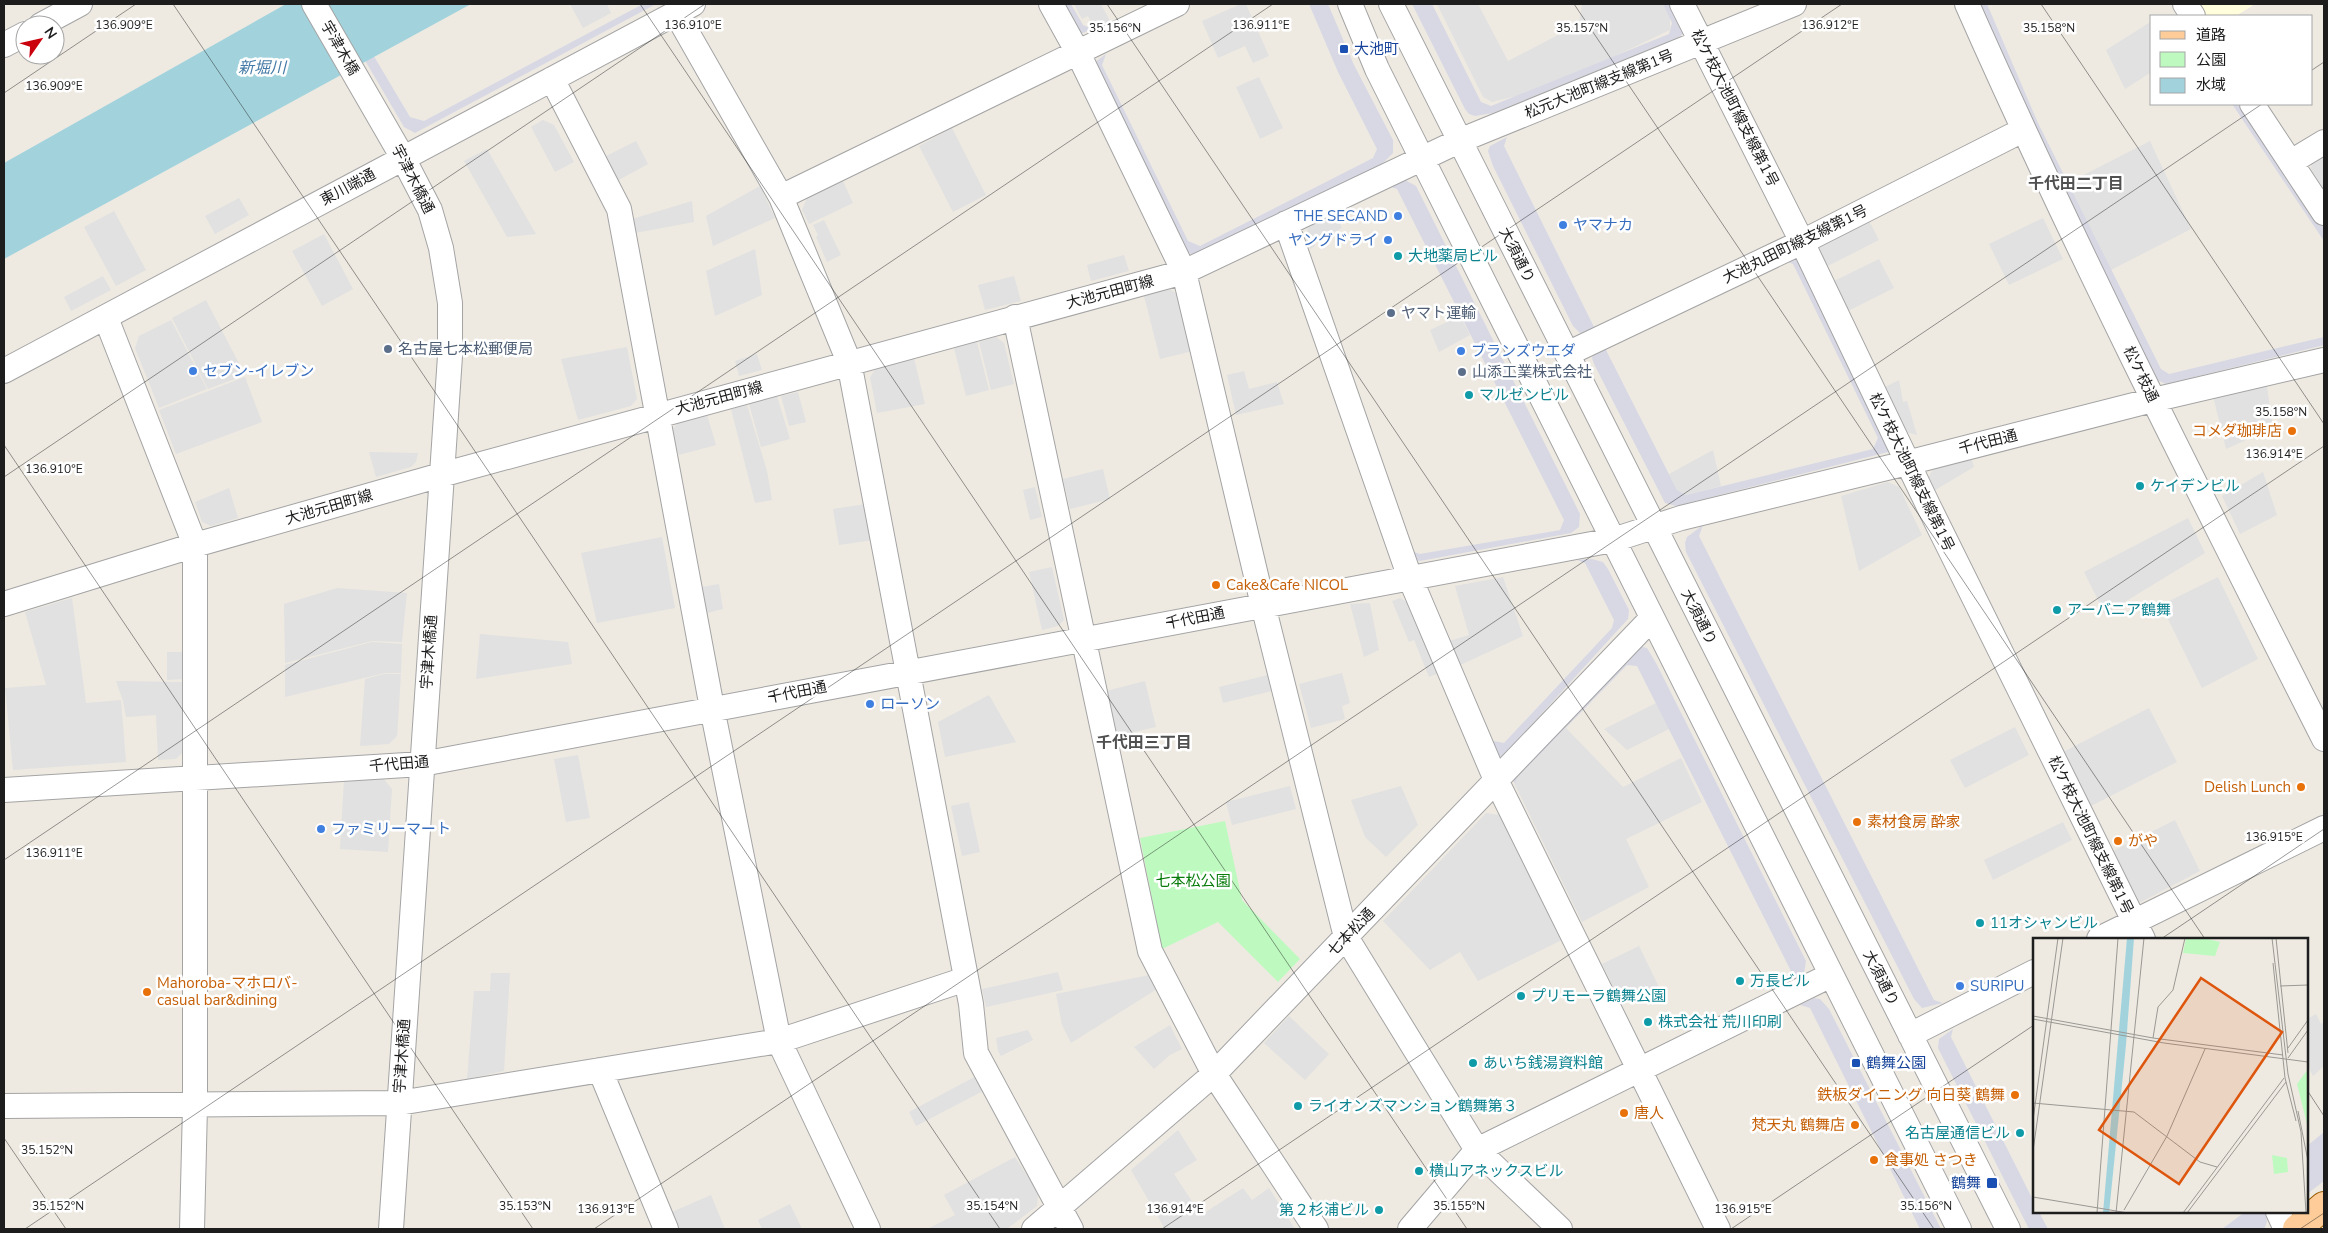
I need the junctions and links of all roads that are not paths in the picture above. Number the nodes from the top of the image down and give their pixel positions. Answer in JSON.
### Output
{"nodes":[{"id":1,"x":314,"y":4,"type":"edge"},
{"id":2,"x":1051,"y":4,"type":"edge"},
{"id":3,"x":1178,"y":4,"type":"edge"},
{"id":4,"x":1350,"y":4,"type":"edge"},
{"id":5,"x":1391,"y":4,"type":"edge"},
{"id":6,"x":1682,"y":4,"type":"edge"},
{"id":7,"x":1794,"y":4,"type":"edge"},
{"id":8,"x":1967,"y":4,"type":"edge"},
{"id":9,"x":2185,"y":4,"type":"edge"},
{"id":10,"x":71,"y":6,"type":"edge"},
{"id":11,"x":684,"y":8,"type":"edge"},
{"id":12,"x":57,"y":15,"type":"edge"},
{"id":13,"x":2192,"y":15,"type":"edge"},
{"id":14,"x":1701,"y":42,"type":"junction"},
{"id":15,"x":1076,"y":51,"type":"junction"},
{"id":16,"x":552,"y":79,"type":"junction"},
{"id":17,"x":365,"y":93,"type":"joint"},
{"id":18,"x":2253,"y":105,"type":"edge"},
{"id":19,"x":2023,"y":130,"type":"junction"},
{"id":20,"x":1460,"y":141,"type":"junction"},
{"id":21,"x":2324,"y":142,"type":"edge"},
{"id":22,"x":403,"y":158,"type":"junction"},
{"id":23,"x":1422,"y":158,"type":"junction"},
{"id":24,"x":2291,"y":162,"type":"junction"},
{"id":25,"x":781,"y":197,"type":"junction"},
{"id":26,"x":2324,"y":213,"type":"edge"},
{"id":27,"x":1286,"y":223,"type":"junction"},
{"id":28,"x":1802,"y":242,"type":"junction"},
{"id":29,"x":1184,"y":272,"type":"junction"},
{"id":30,"x":1015,"y":317,"type":"junction"},
{"id":31,"x":106,"y":318,"type":"junction"},
{"id":32,"x":1566,"y":354,"type":"junction"},
{"id":33,"x":2324,"y":360,"type":"edge"},
{"id":34,"x":849,"y":362,"type":"junction"},
{"id":35,"x":4,"y":371,"type":"edge"},
{"id":36,"x":2153,"y":400,"type":"junction"},
{"id":37,"x":658,"y":415,"type":"junction"},
{"id":38,"x":1908,"y":463,"type":"junction"},
{"id":39,"x":441,"y":475,"type":"junction"},
{"id":40,"x":1653,"y":526,"type":"junction"},
{"id":41,"x":1613,"y":540,"type":"junction"},
{"id":42,"x":195,"y":545,"type":"junction"},
{"id":43,"x":1410,"y":578,"type":"junction"},
{"id":44,"x":4,"y":604,"type":"edge"},
{"id":45,"x":1263,"y":605,"type":"junction"},
{"id":46,"x":1652,"y":618,"type":"junction"},
{"id":47,"x":1083,"y":639,"type":"junction"},
{"id":48,"x":908,"y":672,"type":"junction"},
{"id":49,"x":712,"y":708,"type":"junction"},
{"id":50,"x":2324,"y":739,"type":"edge"},
{"id":51,"x":422,"y":764,"type":"junction"},
{"id":52,"x":194,"y":776,"type":"junction"},
{"id":53,"x":1496,"y":780,"type":"junction"},
{"id":54,"x":4,"y":790,"type":"edge"},
{"id":55,"x":2324,"y":828,"type":"edge"},
{"id":56,"x":2138,"y":931,"type":"edge"},
{"id":57,"x":1346,"y":937,"type":"junction"},
{"id":58,"x":2104,"y":938,"type":"edge"},
{"id":59,"x":2033,"y":973,"type":"edge"},
{"id":60,"x":1831,"y":975,"type":"junction"},
{"id":61,"x":966,"y":979,"type":"junction"},
{"id":62,"x":1910,"y":1035,"type":"junction"},
{"id":63,"x":779,"y":1041,"type":"junction"},
{"id":64,"x":600,"y":1070,"type":"junction"},
{"id":65,"x":1639,"y":1070,"type":"junction"},
{"id":66,"x":1214,"y":1074,"type":"junction"},
{"id":67,"x":399,"y":1103,"type":"junction"},
{"id":68,"x":4,"y":1106,"type":"edge"},
{"id":69,"x":195,"y":1106,"type":"junction"},
{"id":70,"x":1477,"y":1150,"type":"junction"},
{"id":71,"x":2324,"y":1206,"type":"edge"},
{"id":72,"x":1060,"y":1208,"type":"junction"},
{"id":73,"x":2278,"y":1213,"type":"edge"},
{"id":74,"x":192,"y":1229,"type":"edge"},
{"id":75,"x":391,"y":1229,"type":"edge"},
{"id":76,"x":666,"y":1229,"type":"edge"},
{"id":77,"x":868,"y":1229,"type":"edge"},
{"id":78,"x":1034,"y":1229,"type":"edge"},
{"id":79,"x":1071,"y":1229,"type":"edge"},
{"id":80,"x":1316,"y":1229,"type":"edge"},
{"id":81,"x":1410,"y":1229,"type":"edge"},
{"id":82,"x":1560,"y":1229,"type":"edge"},
{"id":83,"x":1718,"y":1229,"type":"edge"},
{"id":84,"x":1959,"y":1229,"type":"edge"},
{"id":85,"x":2008,"y":1229,"type":"edge"},
{"id":86,"x":2286,"y":1229,"type":"edge"},
{"id":87,"x":2297,"y":1229,"type":"edge"}],
"edges":[{"from":1,"to":17,"type":"street","name":"宇津木橋"},
{"from":2,"to":15,"type":"street"},
{"from":3,"to":15,"type":"street"},
{"from":4,"to":23,"type":"street"},
{"from":5,"to":20,"type":"street","name":"大須通り"},
{"from":6,"to":14,"type":"street","name":"松ケ枝大池町線支線第1号"},
{"from":7,"to":14,"type":"street","name":"松元大池町線支線第1号"},
{"from":8,"to":19,"type":"street","name":"松ケ枝通"},
{"from":9,"to":13,"type":"street"},
{"from":10,"to":12,"type":"street"},
{"from":11,"to":16,"type":"street","name":"東川端通"},
{"from":11,"to":25,"type":"street"},
{"from":14,"to":20,"type":"street","name":"松元大池町線支線第1号"},
{"from":14,"to":28,"type":"street","name":"松ケ枝大池町線支線第1号"},
{"from":15,"to":25,"type":"street"},
{"from":15,"to":29,"type":"street"},
{"from":16,"to":22,"type":"street","name":"東川端通"},
{"from":16,"to":37,"type":"street"},
{"from":17,"to":22,"type":"street","name":"宇津木橋通"},
{"from":18,"to":24,"type":"street"},
{"from":19,"to":28,"type":"street","name":"大池丸田町線支線第1号"},
{"from":19,"to":36,"type":"street","name":"松ケ枝通"},
{"from":20,"to":23,"type":"street","name":"松元大池町線支線第1号"},
{"from":20,"to":32,"type":"street","name":"大須通り"},
{"from":21,"to":24,"type":"street"},
{"from":22,"to":31,"type":"street","name":"東川端通"},
{"from":22,"to":39,"type":"street","name":"宇津木橋通"},
{"from":23,"to":27,"type":"street","name":"大池元田町線"},
{"from":23,"to":41,"type":"street"},
{"from":24,"to":26,"type":"street"},
{"from":25,"to":34,"type":"street"},
{"from":27,"to":29,"type":"street","name":"大池元田町線"},
{"from":27,"to":43,"type":"street"},
{"from":28,"to":32,"type":"street","name":"大池丸田町線支線第1号"},
{"from":28,"to":38,"type":"street","name":"松ケ枝大池町線支線第1号"},
{"from":29,"to":30,"type":"street","name":"大池元田町線"},
{"from":29,"to":45,"type":"street"},
{"from":30,"to":34,"type":"street","name":"大池元田町線"},
{"from":30,"to":47,"type":"street"},
{"from":31,"to":35,"type":"street","name":"東川端通"},
{"from":31,"to":42,"type":"street"},
{"from":32,"to":40,"type":"street","name":"大須通り"},
{"from":33,"to":36,"type":"street","name":"千代田通"},
{"from":34,"to":37,"type":"street","name":"大池元田町線"},
{"from":34,"to":48,"type":"street"},
{"from":36,"to":38,"type":"street","name":"千代田通"},
{"from":36,"to":50,"type":"street","name":"松ケ枝通"},
{"from":37,"to":39,"type":"street","name":"大池元田町線"},
{"from":37,"to":49,"type":"street"},
{"from":38,"to":40,"type":"street","name":"千代田通"},
{"from":38,"to":56,"type":"street","name":"松ケ枝大池町線支線第1号"},
{"from":39,"to":42,"type":"street","name":"大池元田町線"},
{"from":39,"to":51,"type":"street","name":"宇津木橋通"},
{"from":40,"to":41,"type":"street","name":"千代田通"},
{"from":40,"to":62,"type":"street","name":"大須通り"},
{"from":41,"to":43,"type":"street","name":"千代田通"},
{"from":41,"to":46,"type":"street"},
{"from":42,"to":44,"type":"street","name":"大池元田町線"},
{"from":42,"to":52,"type":"street"},
{"from":43,"to":45,"type":"street","name":"千代田通"},
{"from":43,"to":53,"type":"street"},
{"from":45,"to":47,"type":"street","name":"千代田通"},
{"from":45,"to":57,"type":"street"},
{"from":46,"to":53,"type":"street","name":"七本松通"},
{"from":46,"to":60,"type":"street"},
{"from":47,"to":48,"type":"street","name":"千代田通"},
{"from":47,"to":66,"type":"street"},
{"from":48,"to":49,"type":"street","name":"千代田通"},
{"from":48,"to":61,"type":"street"},
{"from":49,"to":51,"type":"street","name":"千代田通"},
{"from":49,"to":63,"type":"street"},
{"from":51,"to":52,"type":"street","name":"千代田通"},
{"from":51,"to":67,"type":"street","name":"宇津木橋通"},
{"from":52,"to":54,"type":"street","name":"千代田通"},
{"from":52,"to":69,"type":"street"},
{"from":53,"to":57,"type":"street","name":"七本松通"},
{"from":53,"to":65,"type":"street"},
{"from":55,"to":56,"type":"street"},
{"from":56,"to":58,"type":"street"},
{"from":57,"to":66,"type":"street","name":"七本松通"},
{"from":57,"to":70,"type":"street"},
{"from":59,"to":62,"type":"street"},
{"from":60,"to":65,"type":"street"},
{"from":60,"to":84,"type":"street"},
{"from":61,"to":63,"type":"street"},
{"from":61,"to":72,"type":"street"},
{"from":62,"to":85,"type":"street","name":"大須通り"},
{"from":63,"to":64,"type":"street"},
{"from":63,"to":77,"type":"street"},
{"from":64,"to":67,"type":"street"},
{"from":64,"to":76,"type":"street"},
{"from":65,"to":70,"type":"street"},
{"from":65,"to":83,"type":"street"},
{"from":66,"to":72,"type":"street","name":"七本松通"},
{"from":66,"to":80,"type":"street"},
{"from":67,"to":69,"type":"street"},
{"from":67,"to":75,"type":"street","name":"宇津木橋通"},
{"from":68,"to":69,"type":"street"},
{"from":69,"to":74,"type":"street"},
{"from":70,"to":81,"type":"street"},
{"from":70,"to":82,"type":"street"},
{"from":71,"to":87,"type":"main road"},
{"from":72,"to":78,"type":"street","name":"七本松通"},
{"from":72,"to":79,"type":"street"},
{"from":73,"to":86,"type":"street"}]}
